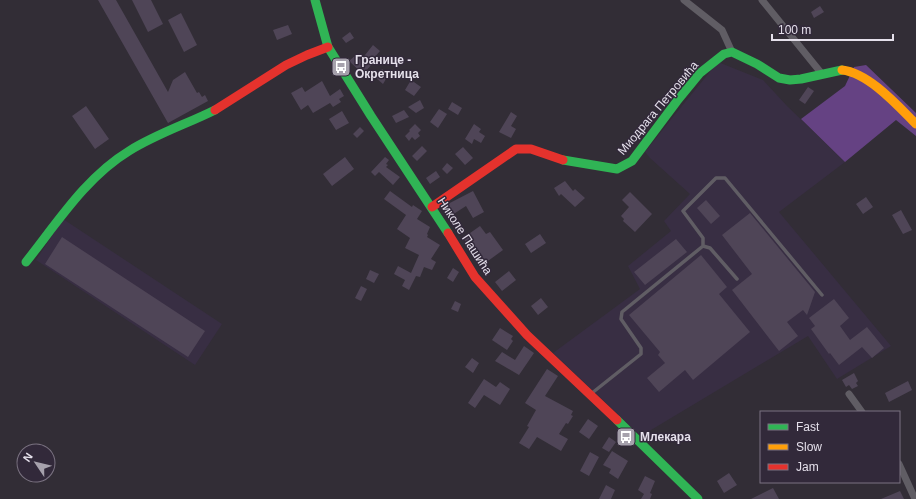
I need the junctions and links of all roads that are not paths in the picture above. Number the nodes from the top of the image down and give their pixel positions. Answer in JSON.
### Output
{"nodes":[{"id":1,"x":314,"y":0,"type":"edge"},
{"id":2,"x":684,"y":0,"type":"edge"},
{"id":3,"x":762,"y":0,"type":"edge"},
{"id":4,"x":328,"y":46,"type":"junction"},
{"id":5,"x":732,"y":52,"type":"junction"},
{"id":6,"x":822,"y":74,"type":"junction"},
{"id":7,"x":916,"y":124,"type":"edge"},
{"id":8,"x":432,"y":207,"type":"junction"},
{"id":9,"x":703,"y":246,"type":"junction"},
{"id":10,"x":26,"y":262,"type":"dead end"},
{"id":11,"x":737,"y":279,"type":"dead end"},
{"id":12,"x":822,"y":295,"type":"dead end"},
{"id":13,"x":590,"y":394,"type":"junction"},
{"id":14,"x":848,"y":394,"type":"dead end"},
{"id":15,"x":861,"y":411,"type":"edge"},
{"id":16,"x":900,"y":466,"type":"edge"},
{"id":17,"x":698,"y":499,"type":"edge"},
{"id":18,"x":915,"y":499,"type":"edge"}],
"edges":[{"from":1,"to":4,"type":"street","name":"Николе Пашића"},
{"from":2,"to":5,"type":"street"},
{"from":3,"to":6,"type":"street"},
{"from":4,"to":8,"type":"street","name":"Николе Пашића"},
{"from":4,"to":10,"type":"street"},
{"from":5,"to":6,"type":"street"},
{"from":5,"to":8,"type":"street","name":"Миодрага Петровића"},
{"from":6,"to":7,"type":"street"},
{"from":8,"to":13,"type":"street","name":"Николе Пашића"},
{"from":9,"to":11,"type":"lane"},
{"from":9,"to":12,"type":"lane"},
{"from":9,"to":13,"type":"lane"},
{"from":13,"to":17,"type":"street","name":"Николе Пашића"},
{"from":14,"to":15,"type":"street"},
{"from":16,"to":18,"type":"street"}]}
